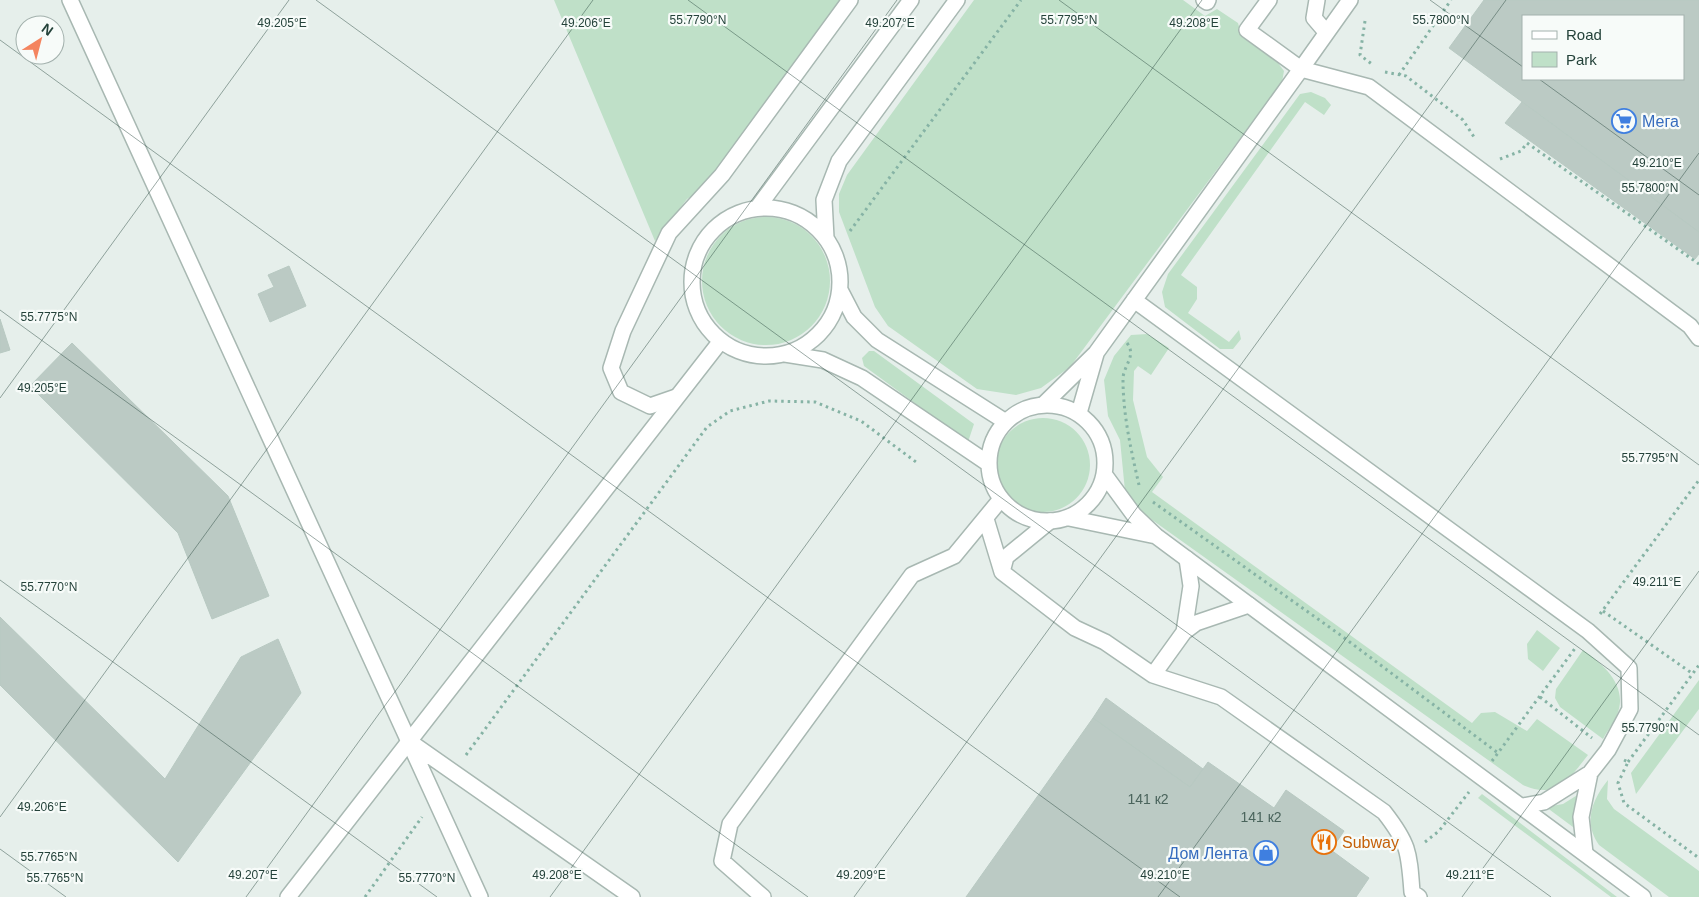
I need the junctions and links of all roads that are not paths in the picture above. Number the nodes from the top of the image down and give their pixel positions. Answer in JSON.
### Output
{"nodes":[{"id":1,"x":70,"y":0,"type":"edge"},
{"id":2,"x":850,"y":0,"type":"edge"},
{"id":3,"x":911,"y":0,"type":"edge"},
{"id":4,"x":957,"y":0,"type":"edge"},
{"id":5,"x":1204,"y":0,"type":"edge"},
{"id":6,"x":1208,"y":0,"type":"edge"},
{"id":7,"x":1269,"y":0,"type":"edge"},
{"id":8,"x":1317,"y":0,"type":"edge"},
{"id":9,"x":1350,"y":0,"type":"edge"},
{"id":10,"x":1326,"y":32,"type":"junction"},
{"id":11,"x":1301,"y":69,"type":"junction"},
{"id":12,"x":758,"y":208,"type":"junction"},
{"id":13,"x":826,"y":238,"type":"junction"},
{"id":14,"x":840,"y":290,"type":"junction"},
{"id":15,"x":1134,"y":300,"type":"junction"},
{"id":16,"x":1699,"y":338,"type":"edge"},
{"id":17,"x":720,"y":342,"type":"junction"},
{"id":18,"x":1096,"y":353,"type":"junction"},
{"id":19,"x":785,"y":354,"type":"junction"},
{"id":20,"x":676,"y":397,"type":"junction"},
{"id":21,"x":1044,"y":404,"type":"junction"},
{"id":22,"x":1079,"y":413,"type":"junction"},
{"id":23,"x":1006,"y":422,"type":"junction"},
{"id":24,"x":989,"y":464,"type":"junction"},
{"id":25,"x":1104,"y":474,"type":"junction"},
{"id":26,"x":1001,"y":499,"type":"junction"},
{"id":27,"x":1069,"y":518,"type":"junction"},
{"id":28,"x":986,"y":519,"type":"junction"},
{"id":29,"x":1050,"y":522,"type":"junction"},
{"id":30,"x":1156,"y":536,"type":"junction"},
{"id":31,"x":1187,"y":559,"type":"junction"},
{"id":32,"x":1002,"y":572,"type":"junction"},
{"id":33,"x":1249,"y":605,"type":"junction"},
{"id":34,"x":1184,"y":632,"type":"junction"},
{"id":35,"x":1153,"y":675,"type":"junction"},
{"id":36,"x":409,"y":741,"type":"junction"},
{"id":37,"x":1590,"y":773,"type":"junction"},
{"id":38,"x":1523,"y":806,"type":"junction"},
{"id":39,"x":1585,"y":852,"type":"junction"},
{"id":40,"x":288,"y":897,"type":"edge"},
{"id":41,"x":480,"y":897,"type":"edge"},
{"id":42,"x":632,"y":897,"type":"edge"},
{"id":43,"x":763,"y":897,"type":"edge"},
{"id":44,"x":1419,"y":897,"type":"edge"},
{"id":45,"x":1643,"y":897,"type":"edge"}],
"edges":[{"from":1,"to":36,"type":"street"},
{"from":2,"to":20,"type":"street"},
{"from":3,"to":12,"type":"street"},
{"from":4,"to":13,"type":"street"},
{"from":5,"to":6,"type":"street"},
{"from":7,"to":11,"type":"street"},
{"from":8,"to":10,"type":"street"},
{"from":9,"to":10,"type":"street"},
{"from":10,"to":11,"type":"street"},
{"from":11,"to":15,"type":"street"},
{"from":11,"to":16,"type":"street"},
{"from":12,"to":13,"type":"street"},
{"from":12,"to":17,"type":"street"},
{"from":13,"to":14,"type":"street"},
{"from":14,"to":19,"type":"street"},
{"from":14,"to":23,"type":"street"},
{"from":15,"to":18,"type":"street"},
{"from":15,"to":37,"type":"street"},
{"from":17,"to":19,"type":"street"},
{"from":17,"to":20,"type":"street"},
{"from":18,"to":21,"type":"street"},
{"from":18,"to":22,"type":"street"},
{"from":19,"to":24,"type":"street"},
{"from":20,"to":36,"type":"street"},
{"from":21,"to":22,"type":"street"},
{"from":21,"to":23,"type":"street"},
{"from":22,"to":25,"type":"street"},
{"from":23,"to":24,"type":"street"},
{"from":24,"to":26,"type":"street"},
{"from":25,"to":27,"type":"street"},
{"from":25,"to":30,"type":"street"},
{"from":26,"to":28,"type":"street"},
{"from":26,"to":29,"type":"street"},
{"from":27,"to":29,"type":"street"},
{"from":27,"to":30,"type":"street"},
{"from":28,"to":32,"type":"street"},
{"from":28,"to":43,"type":"street"},
{"from":29,"to":32,"type":"street"},
{"from":30,"to":31,"type":"street"},
{"from":31,"to":33,"type":"street"},
{"from":31,"to":34,"type":"street"},
{"from":32,"to":35,"type":"street"},
{"from":33,"to":34,"type":"street"},
{"from":33,"to":38,"type":"street"},
{"from":34,"to":35,"type":"street"},
{"from":35,"to":44,"type":"street"},
{"from":36,"to":40,"type":"street"},
{"from":36,"to":41,"type":"street"},
{"from":36,"to":42,"type":"street"},
{"from":37,"to":38,"type":"street"},
{"from":37,"to":39,"type":"street"},
{"from":38,"to":39,"type":"street"},
{"from":39,"to":45,"type":"street"}]}
